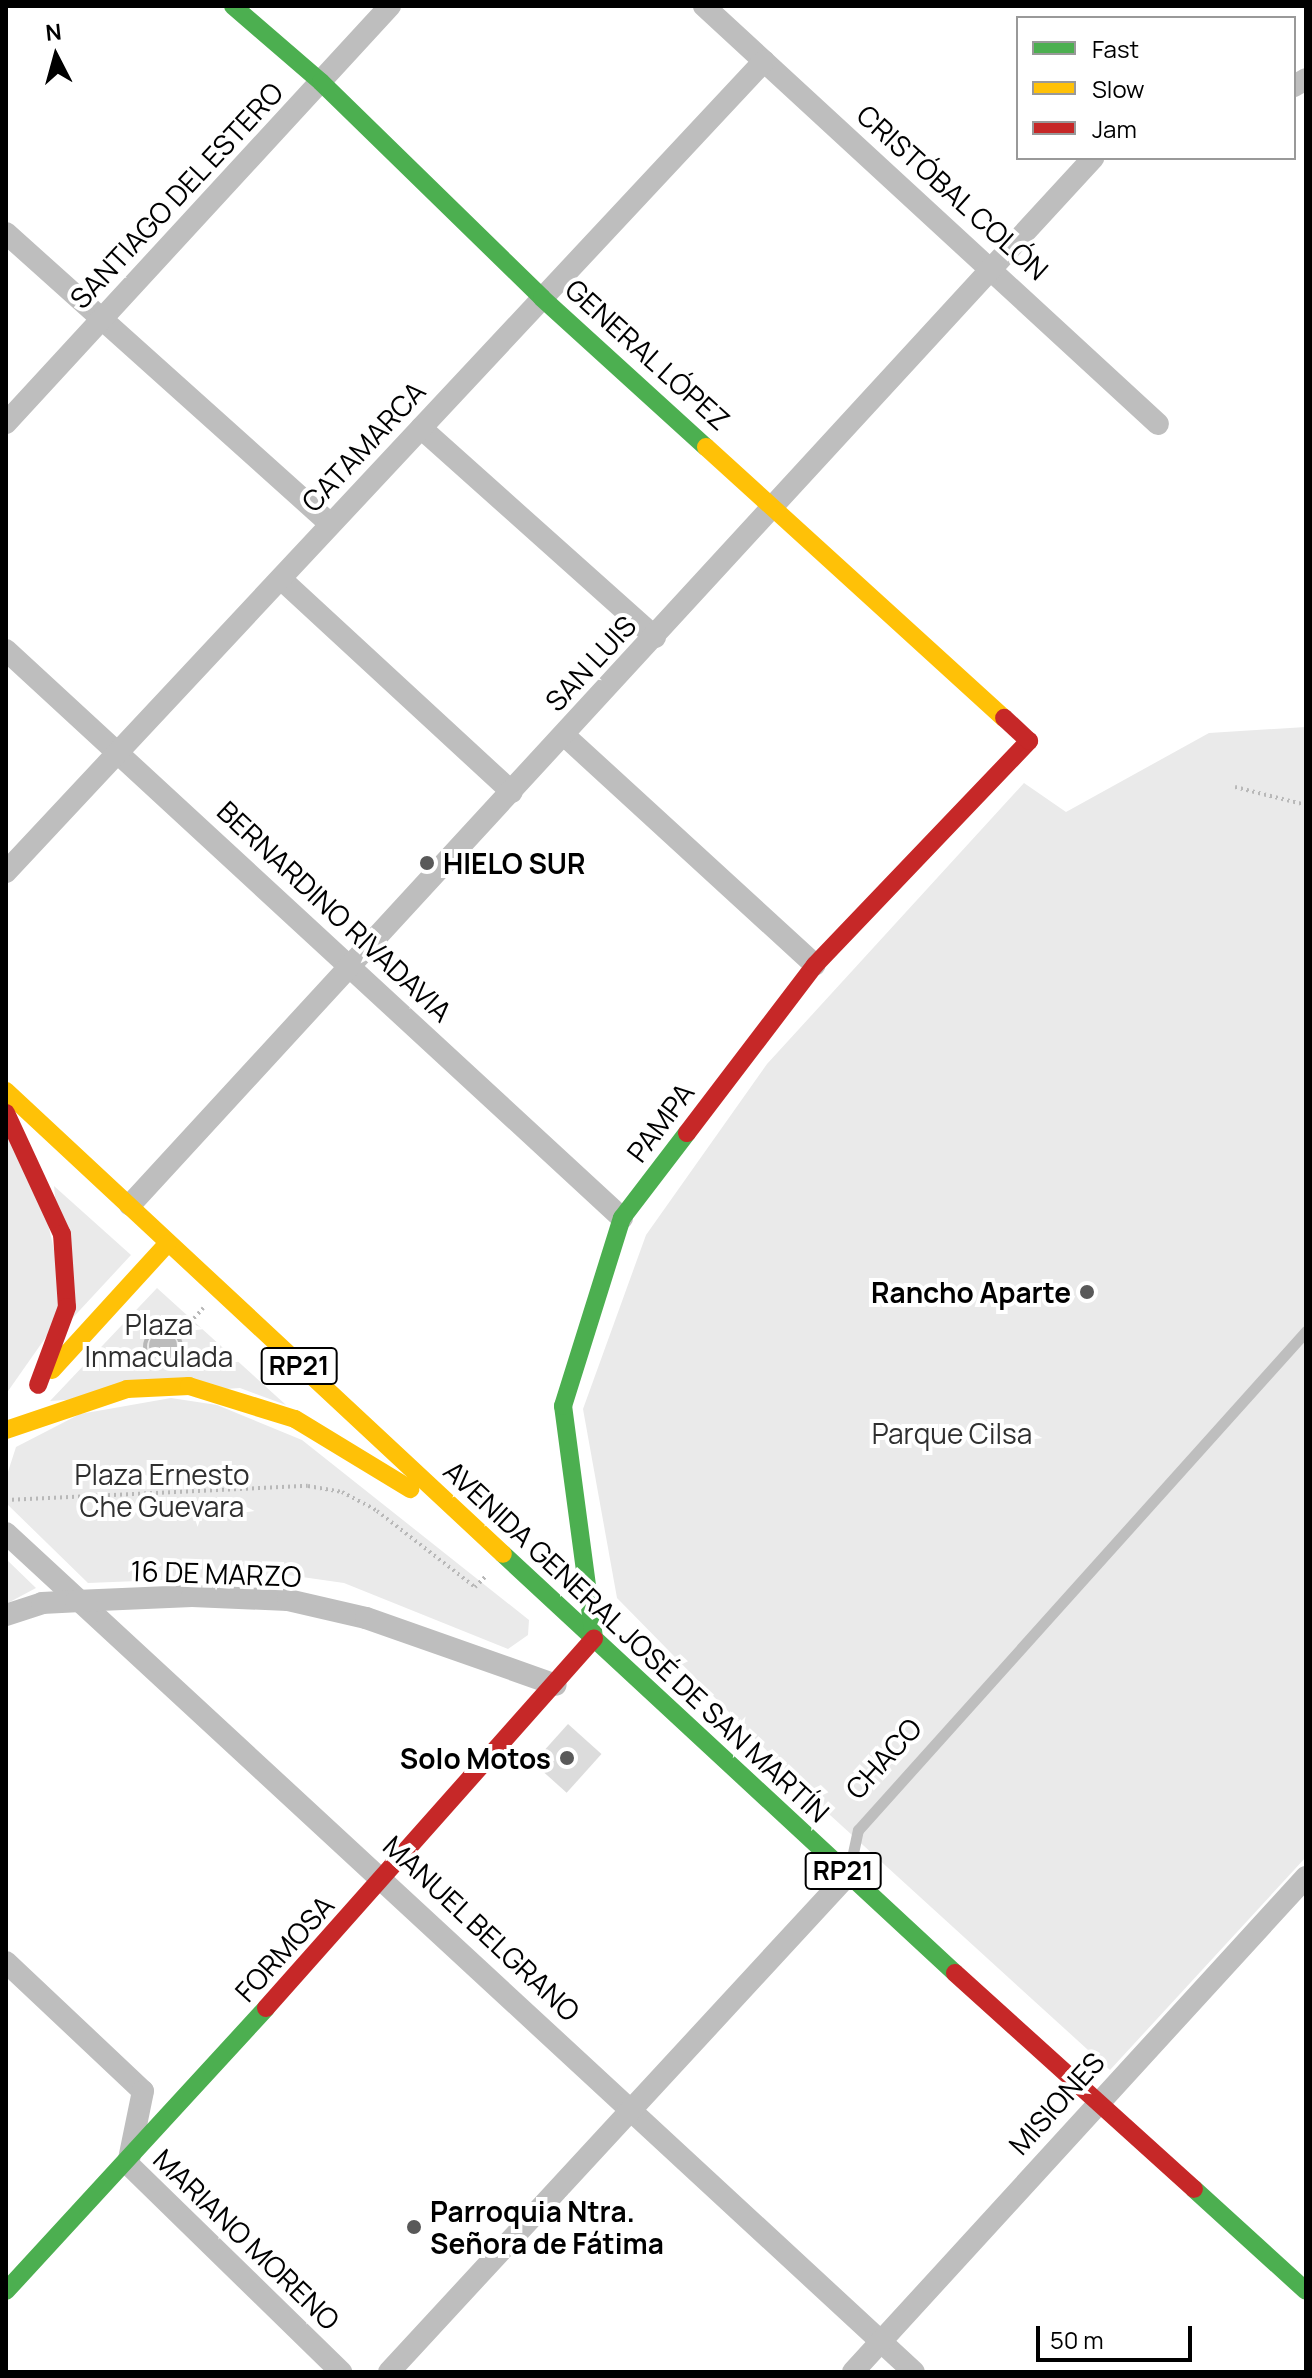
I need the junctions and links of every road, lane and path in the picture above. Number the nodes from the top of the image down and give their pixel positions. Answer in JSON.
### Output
{"nodes":[{"id":1,"x":233,"y":6,"type":"edge"},
{"id":2,"x":390,"y":6,"type":"edge"},
{"id":3,"x":704,"y":6,"type":"edge"},
{"id":4,"x":764,"y":61,"type":"junction"},
{"id":5,"x":321,"y":82,"type":"junction"},
{"id":6,"x":1091,"y":160,"type":"edge"},
{"id":7,"x":6,"y":233,"type":"edge"},
{"id":8,"x":991,"y":267,"type":"junction"},
{"id":9,"x":542,"y":298,"type":"junction"},
{"id":10,"x":101,"y":321,"type":"junction"},
{"id":11,"x":6,"y":423,"type":"edge"},
{"id":12,"x":1158,"y":424,"type":"dead end"},
{"id":13,"x":421,"y":428,"type":"junction"},
{"id":14,"x":776,"y":506,"type":"junction"},
{"id":15,"x":330,"y":524,"type":"junction"},
{"id":16,"x":281,"y":579,"type":"junction"},
{"id":17,"x":655,"y":637,"type":"junction"},
{"id":18,"x":6,"y":650,"type":"edge"},
{"id":19,"x":564,"y":735,"type":"junction"},
{"id":20,"x":1029,"y":741,"type":"joint"},
{"id":21,"x":119,"y":754,"type":"junction"},
{"id":22,"x":1235,"y":787,"type":"dead end"},
{"id":23,"x":512,"y":792,"type":"junction"},
{"id":24,"x":1306,"y":805,"type":"edge"},
{"id":25,"x":6,"y":872,"type":"edge"},
{"id":26,"x":815,"y":965,"type":"junction"},
{"id":27,"x":352,"y":968,"type":"junction"},
{"id":28,"x":6,"y":1091,"type":"edge"},
{"id":29,"x":6,"y":1113,"type":"edge"},
{"id":30,"x":130,"y":1205,"type":"junction"},
{"id":31,"x":622,"y":1218,"type":"junction"},
{"id":32,"x":167,"y":1244,"type":"junction"},
{"id":33,"x":218,"y":1291,"type":"junction"},
{"id":34,"x":1306,"y":1331,"type":"edge"},
{"id":35,"x":178,"y":1336,"type":"junction"},
{"id":36,"x":38,"y":1385,"type":"junction"},
{"id":37,"x":6,"y":1421,"type":"edge"},
{"id":38,"x":6,"y":1430,"type":"edge"},
{"id":39,"x":6,"y":1500,"type":"edge"},
{"id":40,"x":474,"y":1528,"type":"junction"},
{"id":41,"x":6,"y":1533,"type":"edge"},
{"id":42,"x":505,"y":1555,"type":"junction"},
{"id":43,"x":76,"y":1601,"type":"junction"},
{"id":44,"x":6,"y":1615,"type":"edge"},
{"id":45,"x":596,"y":1635,"type":"junction"},
{"id":46,"x":556,"y":1685,"type":"junction"},
{"id":47,"x":848,"y":1875,"type":"junction"},
{"id":48,"x":1306,"y":1877,"type":"edge"},
{"id":49,"x":385,"y":1878,"type":"junction"},
{"id":50,"x":6,"y":1962,"type":"edge"},
{"id":51,"x":1095,"y":2103,"type":"junction"},
{"id":52,"x":631,"y":2108,"type":"junction"},
{"id":53,"x":128,"y":2164,"type":"junction"},
{"id":54,"x":1302,"y":2280,"type":"edge"},
{"id":55,"x":6,"y":2291,"type":"edge"},
{"id":56,"x":881,"y":2342,"type":"junction"},
{"id":57,"x":341,"y":2372,"type":"edge"},
{"id":58,"x":389,"y":2372,"type":"edge"},
{"id":59,"x":853,"y":2372,"type":"edge"},
{"id":60,"x":914,"y":2372,"type":"edge"}],
"edges":[{"from":1,"to":5,"type":"street","name":"GENERAL LÓPEZ"},
{"from":2,"to":5,"type":"street","name":"SANTIAGO DEL ESTERO"},
{"from":3,"to":4,"type":"street","name":"CRISTÓBAL COLÓN"},
{"from":4,"to":8,"type":"street","name":"CRISTÓBAL COLÓN"},
{"from":4,"to":9,"type":"street","name":"CATAMARCA"},
{"from":5,"to":9,"type":"street","name":"GENERAL LÓPEZ"},
{"from":5,"to":10,"type":"street","name":"SANTIAGO DEL ESTERO"},
{"from":6,"to":8,"type":"street","name":"SAN LUIS"},
{"from":7,"to":10,"type":"street"},
{"from":8,"to":12,"type":"street","name":"CRISTÓBAL COLÓN"},
{"from":8,"to":14,"type":"street","name":"SAN LUIS"},
{"from":9,"to":13,"type":"street","name":"CATAMARCA"},
{"from":9,"to":14,"type":"street","name":"GENERAL LÓPEZ"},
{"from":10,"to":11,"type":"street","name":"SANTIAGO DEL ESTERO"},
{"from":10,"to":15,"type":"street"},
{"from":13,"to":15,"type":"street","name":"CATAMARCA"},
{"from":13,"to":17,"type":"street"},
{"from":14,"to":17,"type":"street","name":"SAN LUIS"},
{"from":14,"to":20,"type":"street","name":"GENERAL LÓPEZ"},
{"from":15,"to":16,"type":"street","name":"CATAMARCA"},
{"from":16,"to":21,"type":"street","name":"CATAMARCA"},
{"from":16,"to":23,"type":"street"},
{"from":17,"to":19,"type":"street","name":"SAN LUIS"},
{"from":18,"to":21,"type":"street","name":"BERNARDINO RIVADAVIA"},
{"from":19,"to":23,"type":"street","name":"SAN LUIS"},
{"from":19,"to":26,"type":"street"},
{"from":20,"to":26,"type":"street","name":"PAMPA"},
{"from":21,"to":25,"type":"street","name":"CATAMARCA"},
{"from":21,"to":27,"type":"street","name":"BERNARDINO RIVADAVIA"},
{"from":22,"to":24,"type":"path"},
{"from":23,"to":27,"type":"street","name":"SAN LUIS"},
{"from":26,"to":31,"type":"street","name":"PAMPA"},
{"from":27,"to":30,"type":"street","name":"SAN LUIS"},
{"from":27,"to":31,"type":"street","name":"BERNARDINO RIVADAVIA"},
{"from":28,"to":30,"type":"street","name":"AVENIDA GENERAL JOSÉ DE SAN MARTÍN","number":"RP21"},
{"from":29,"to":36,"type":"street"},
{"from":30,"to":32,"type":"street","name":"AVENIDA GENERAL JOSÉ DE SAN MARTÍN","number":"RP21"},
{"from":31,"to":45,"type":"street","name":"PAMPA"},
{"from":32,"to":33,"type":"street","name":"AVENIDA GENERAL JOSÉ DE SAN MARTÍN","number":"RP21"},
{"from":32,"to":36,"type":"street"},
{"from":33,"to":35,"type":"path"},
{"from":33,"to":40,"type":"street","name":"AVENIDA GENERAL JOSÉ DE SAN MARTÍN","number":"RP21"},
{"from":34,"to":47,"type":"lane","name":"CHACO"},
{"from":35,"to":35,"type":"path"},
{"from":36,"to":37,"type":"street"},
{"from":38,"to":40,"type":"street"},
{"from":39,"to":42,"type":"path"},
{"from":40,"to":42,"type":"street","name":"AVENIDA GENERAL JOSÉ DE SAN MARTÍN","number":"RP21"},
{"from":41,"to":43,"type":"street","name":"MANUEL BELGRANO"},
{"from":42,"to":45,"type":"street","name":"AVENIDA GENERAL JOSÉ DE SAN MARTÍN","number":"RP21"},
{"from":43,"to":44,"type":"street","name":"16 DE MARZO"},
{"from":43,"to":46,"type":"street","name":"16 DE MARZO"},
{"from":43,"to":49,"type":"street","name":"MANUEL BELGRANO"},
{"from":45,"to":46,"type":"street","name":"FORMOSA"},
{"from":45,"to":47,"type":"street","name":"AVENIDA GENERAL JOSÉ DE SAN MARTÍN","number":"RP21"},
{"from":46,"to":49,"type":"street","name":"FORMOSA"},
{"from":47,"to":51,"type":"street","name":"AVENIDA GENERAL JOSÉ DE SAN MARTÍN","number":"RP21"},
{"from":47,"to":52,"type":"street"},
{"from":48,"to":51,"type":"street","name":"MISIONES"},
{"from":49,"to":52,"type":"street","name":"MANUEL BELGRANO"},
{"from":49,"to":53,"type":"street","name":"FORMOSA"},
{"from":50,"to":53,"type":"street","name":"MARIANO MORENO"},
{"from":51,"to":54,"type":"street","name":"AVENIDA GENERAL JOSÉ DE SAN MARTÍN","number":"RP21"},
{"from":51,"to":56,"type":"street","name":"MISIONES"},
{"from":52,"to":56,"type":"street","name":"MANUEL BELGRANO"},
{"from":52,"to":58,"type":"street"},
{"from":53,"to":55,"type":"street","name":"FORMOSA"},
{"from":53,"to":57,"type":"street","name":"MARIANO MORENO"},
{"from":56,"to":59,"type":"street","name":"MISIONES"},
{"from":56,"to":60,"type":"street","name":"MANUEL BELGRANO"}]}
